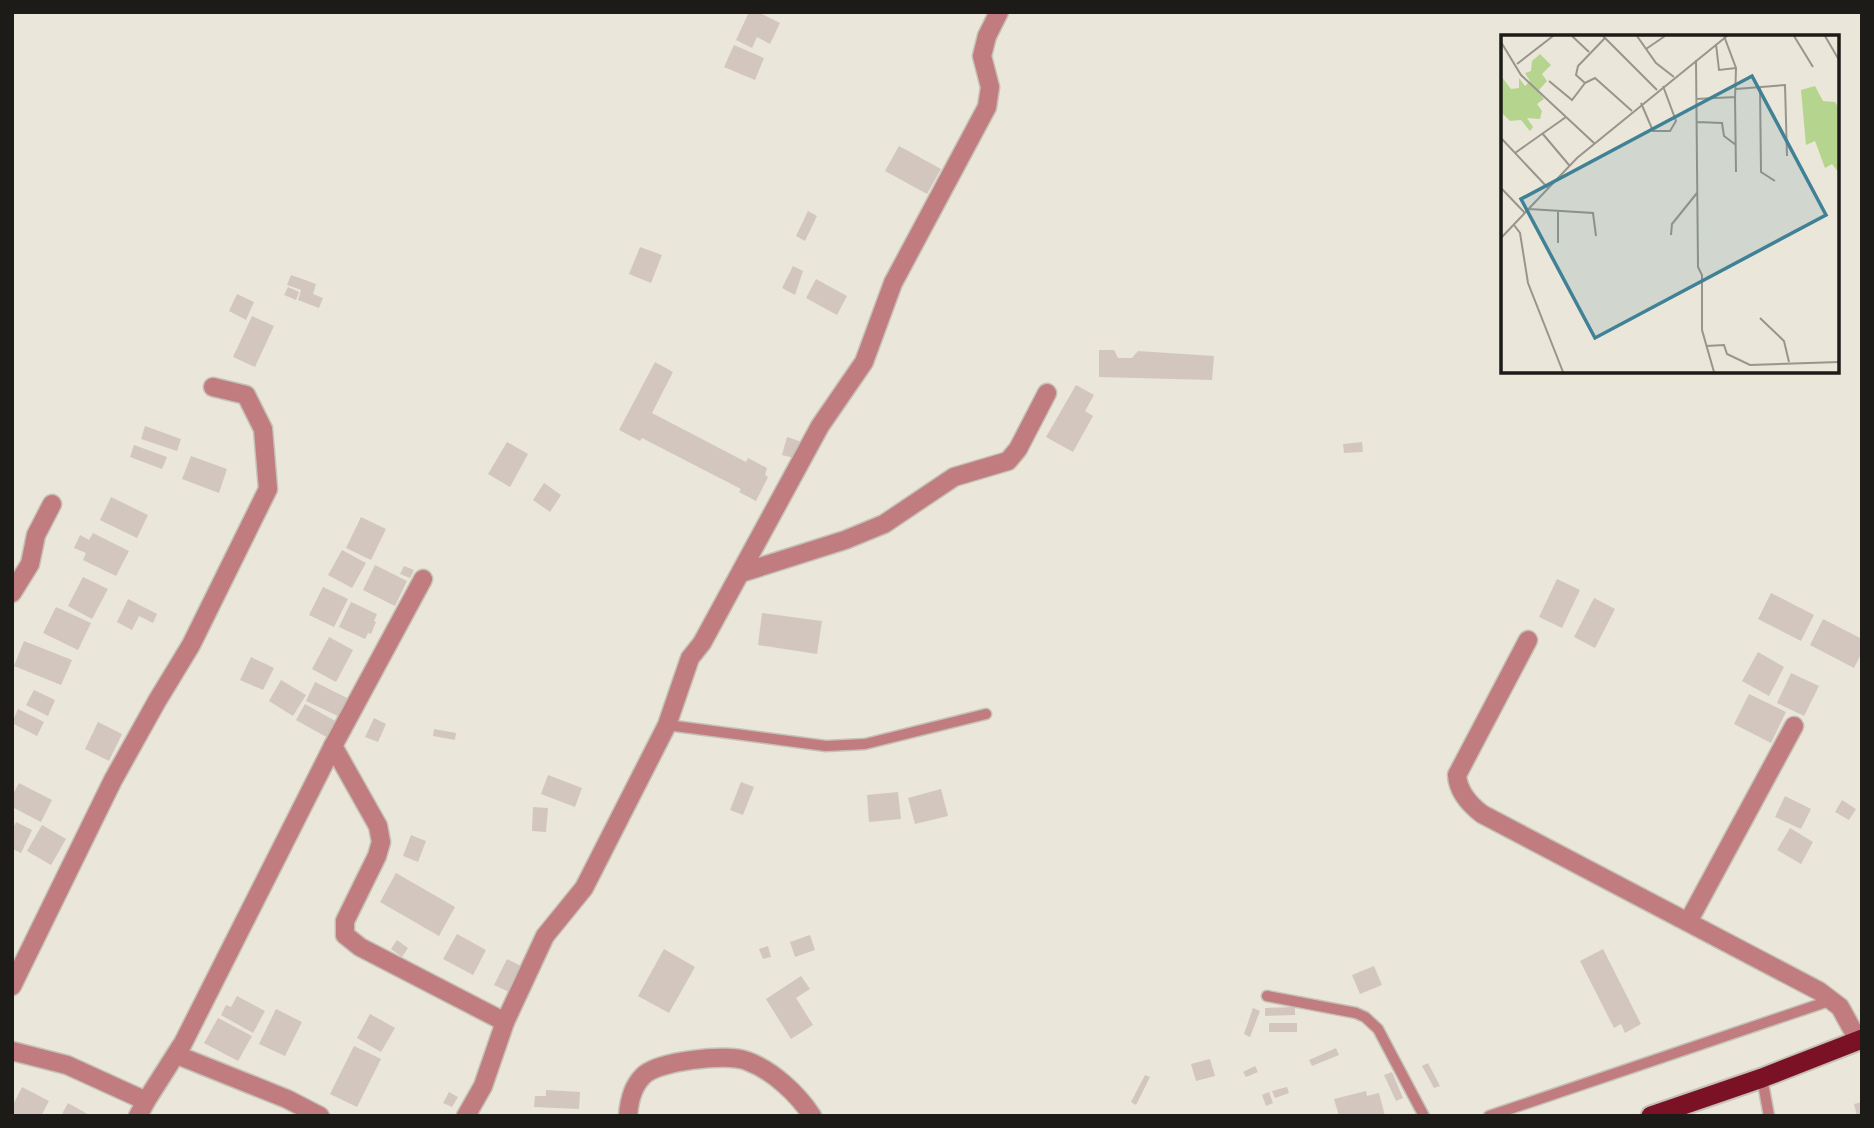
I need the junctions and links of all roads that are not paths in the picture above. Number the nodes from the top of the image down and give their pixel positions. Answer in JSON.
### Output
{"nodes":[{"id":1,"x":999,"y":12,"type":"edge"},
{"id":2,"x":214,"y":387,"type":"dead end"},
{"id":3,"x":1047,"y":393,"type":"dead end"},
{"id":4,"x":52,"y":504,"type":"dead end"},
{"id":5,"x":741,"y":573,"type":"junction"},
{"id":6,"x":423,"y":579,"type":"dead end"},
{"id":7,"x":12,"y":593,"type":"edge"},
{"id":8,"x":1528,"y":640,"type":"dead end"},
{"id":9,"x":986,"y":714,"type":"dead end"},
{"id":10,"x":667,"y":725,"type":"junction"},
{"id":11,"x":1794,"y":726,"type":"dead end"},
{"id":12,"x":333,"y":746,"type":"junction"},
{"id":13,"x":1688,"y":922,"type":"junction"},
{"id":14,"x":12,"y":986,"type":"edge"},
{"id":15,"x":1268,"y":996,"type":"dead end"},
{"id":16,"x":1833,"y":1000,"type":"junction"},
{"id":17,"x":505,"y":1022,"type":"junction"},
{"id":18,"x":1860,"y":1040,"type":"edge"},
{"id":19,"x":183,"y":1043,"type":"junction"},
{"id":20,"x":12,"y":1051,"type":"edge"},
{"id":21,"x":1762,"y":1078,"type":"junction"},
{"id":22,"x":142,"y":1108,"type":"edge"},
{"id":23,"x":1664,"y":1113,"type":"edge"},
{"id":24,"x":320,"y":1116,"type":"edge"},
{"id":25,"x":466,"y":1116,"type":"edge"},
{"id":26,"x":628,"y":1116,"type":"edge"},
{"id":27,"x":812,"y":1116,"type":"edge"},
{"id":28,"x":1424,"y":1116,"type":"edge"},
{"id":29,"x":1489,"y":1116,"type":"edge"},
{"id":30,"x":1769,"y":1116,"type":"edge"}],
"edges":[{"from":1,"to":5,"type":"street"},
{"from":2,"to":14,"type":"street"},
{"from":3,"to":5,"type":"street"},
{"from":4,"to":7,"type":"street"},
{"from":5,"to":10,"type":"street"},
{"from":6,"to":12,"type":"street"},
{"from":8,"to":13,"type":"street"},
{"from":9,"to":10,"type":"lane"},
{"from":10,"to":17,"type":"street"},
{"from":11,"to":13,"type":"street"},
{"from":12,"to":17,"type":"street"},
{"from":12,"to":19,"type":"street"},
{"from":13,"to":16,"type":"street"},
{"from":15,"to":28,"type":"lane"},
{"from":16,"to":18,"type":"street"},
{"from":16,"to":29,"type":"lane"},
{"from":17,"to":25,"type":"street"},
{"from":18,"to":21,"type":"highway"},
{"from":19,"to":22,"type":"street"},
{"from":19,"to":24,"type":"street"},
{"from":20,"to":22,"type":"street"},
{"from":21,"to":23,"type":"highway"},
{"from":21,"to":30,"type":"lane"},
{"from":26,"to":27,"type":"street"}]}
